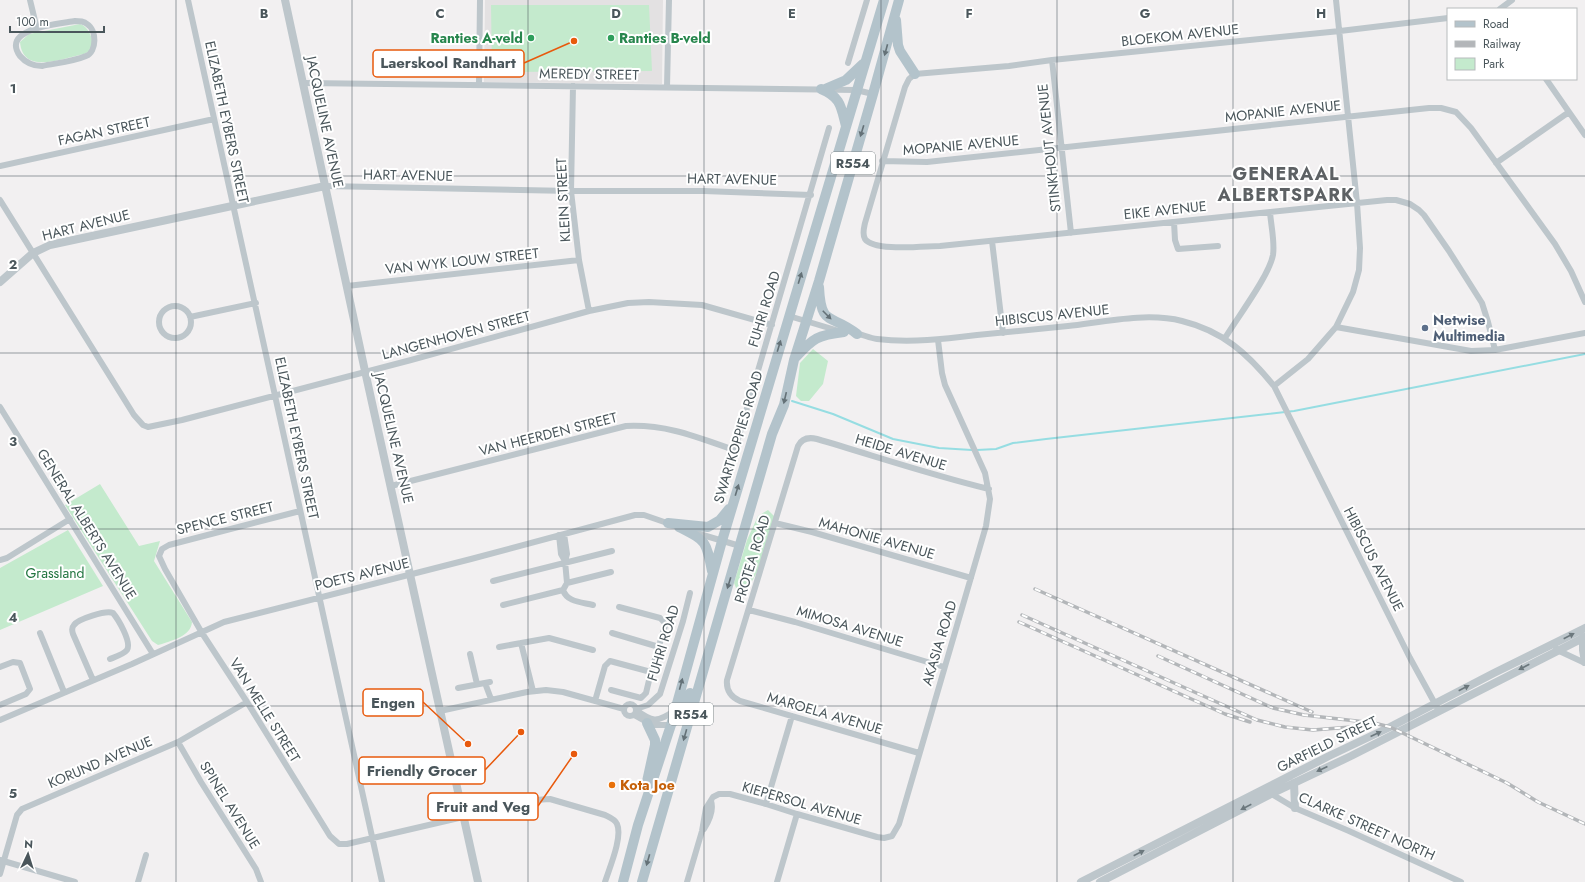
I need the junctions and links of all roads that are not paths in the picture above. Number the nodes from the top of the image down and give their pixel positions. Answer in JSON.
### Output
{"nodes":[{"id":1,"x":30,"y":0,"type":"edge"},
{"id":2,"x":188,"y":0,"type":"edge"},
{"id":3,"x":285,"y":0,"type":"edge"},
{"id":4,"x":480,"y":0,"type":"edge"},
{"id":5,"x":669,"y":0,"type":"edge"},
{"id":6,"x":867,"y":0,"type":"edge"},
{"id":7,"x":884,"y":0,"type":"edge"},
{"id":8,"x":899,"y":0,"type":"edge"},
{"id":9,"x":1336,"y":0,"type":"edge"},
{"id":10,"x":1512,"y":0,"type":"edge"},
{"id":11,"x":1501,"y":8,"type":"edge"},
{"id":12,"x":896,"y":12,"type":"junction"},
{"id":13,"x":1447,"y":18,"type":"edge"},
{"id":14,"x":37,"y":29,"type":"junction"},
{"id":15,"x":1340,"y":31,"type":"junction"},
{"id":16,"x":1052,"y":60,"type":"junction"},
{"id":17,"x":865,"y":62,"type":"junction"},
{"id":18,"x":848,"y":63,"type":"dead end"},
{"id":19,"x":915,"y":74,"type":"junction"},
{"id":20,"x":1547,"y":80,"type":"edge"},
{"id":21,"x":304,"y":83,"type":"junction"},
{"id":22,"x":479,"y":84,"type":"junction"},
{"id":23,"x":573,"y":86,"type":"junction"},
{"id":24,"x":667,"y":87,"type":"junction"},
{"id":25,"x":823,"y":89,"type":"junction"},
{"id":26,"x":856,"y":90,"type":"junction"},
{"id":27,"x":873,"y":94,"type":"junction"},
{"id":28,"x":1569,"y":112,"type":"junction"},
{"id":29,"x":1348,"y":116,"type":"junction"},
{"id":30,"x":214,"y":119,"type":"junction"},
{"id":31,"x":846,"y":126,"type":"junction"},
{"id":32,"x":830,"y":128,"type":"dead end"},
{"id":33,"x":1585,"y":135,"type":"edge"},
{"id":34,"x":1060,"y":148,"type":"junction"},
{"id":35,"x":882,"y":162,"type":"junction"},
{"id":36,"x":1496,"y":163,"type":"junction"},
{"id":37,"x":0,"y":166,"type":"edge"},
{"id":38,"x":325,"y":186,"type":"junction"},
{"id":39,"x":571,"y":191,"type":"junction"},
{"id":40,"x":811,"y":195,"type":"junction"},
{"id":41,"x":0,"y":200,"type":"edge"},
{"id":42,"x":1357,"y":203,"type":"junction"},
{"id":43,"x":233,"y":205,"type":"junction"},
{"id":44,"x":1270,"y":212,"type":"junction"},
{"id":45,"x":1174,"y":222,"type":"junction"},
{"id":46,"x":1071,"y":233,"type":"junction"},
{"id":47,"x":992,"y":241,"type":"junction"},
{"id":48,"x":1218,"y":246,"type":"dead end"},
{"id":49,"x":33,"y":253,"type":"junction"},
{"id":50,"x":579,"y":260,"type":"junction"},
{"id":51,"x":819,"y":281,"type":"junction"},
{"id":52,"x":0,"y":282,"type":"edge"},
{"id":53,"x":347,"y":286,"type":"junction"},
{"id":54,"x":1585,"y":302,"type":"edge"},
{"id":55,"x":256,"y":303,"type":"junction"},
{"id":56,"x":590,"y":312,"type":"junction"},
{"id":57,"x":789,"y":316,"type":"junction"},
{"id":58,"x":190,"y":317,"type":"junction"},
{"id":59,"x":806,"y":321,"type":"junction"},
{"id":60,"x":772,"y":325,"type":"junction"},
{"id":61,"x":1336,"y":327,"type":"junction"},
{"id":62,"x":844,"y":332,"type":"junction"},
{"id":63,"x":1003,"y":333,"type":"junction"},
{"id":64,"x":1585,"y":333,"type":"edge"},
{"id":65,"x":857,"y":334,"type":"junction"},
{"id":66,"x":1225,"y":338,"type":"junction"},
{"id":67,"x":938,"y":340,"type":"junction"},
{"id":68,"x":1495,"y":350,"type":"junction"},
{"id":69,"x":794,"y":360,"type":"junction"},
{"id":70,"x":365,"y":371,"type":"junction"},
{"id":71,"x":1274,"y":386,"type":"junction"},
{"id":72,"x":275,"y":396,"type":"junction"},
{"id":73,"x":0,"y":407,"type":"edge"},
{"id":74,"x":807,"y":438,"type":"joint"},
{"id":75,"x":734,"y":450,"type":"junction"},
{"id":76,"x":391,"y":486,"type":"junction"},
{"id":77,"x":989,"y":489,"type":"junction"},
{"id":78,"x":721,"y":497,"type":"dead end"},
{"id":79,"x":732,"y":506,"type":"junction"},
{"id":80,"x":300,"y":511,"type":"junction"},
{"id":81,"x":70,"y":519,"type":"junction"},
{"id":82,"x":668,"y":523,"type":"junction"},
{"id":83,"x":775,"y":523,"type":"junction"},
{"id":84,"x":679,"y":527,"type":"junction"},
{"id":85,"x":561,"y":535,"type":"junction"},
{"id":86,"x":722,"y":541,"type":"junction"},
{"id":87,"x":740,"y":546,"type":"junction"},
{"id":88,"x":612,"y":551,"type":"dead end"},
{"id":89,"x":159,"y":554,"type":"joint"},
{"id":90,"x":0,"y":560,"type":"edge"},
{"id":91,"x":565,"y":562,"type":"junction"},
{"id":92,"x":611,"y":572,"type":"dead end"},
{"id":93,"x":410,"y":575,"type":"junction"},
{"id":94,"x":712,"y":575,"type":"junction"},
{"id":95,"x":971,"y":578,"type":"junction"},
{"id":96,"x":493,"y":582,"type":"dead end"},
{"id":97,"x":567,"y":583,"type":"junction"},
{"id":98,"x":564,"y":590,"type":"junction"},
{"id":99,"x":690,"y":593,"type":"dead end"},
{"id":100,"x":320,"y":597,"type":"junction"},
{"id":101,"x":503,"y":605,"type":"dead end"},
{"id":102,"x":593,"y":605,"type":"dead end"},
{"id":103,"x":619,"y":607,"type":"dead end"},
{"id":104,"x":749,"y":610,"type":"junction"},
{"id":105,"x":1585,"y":628,"type":"edge"},
{"id":106,"x":40,"y":633,"type":"dead end"},
{"id":107,"x":202,"y":633,"type":"junction"},
{"id":108,"x":612,"y":633,"type":"dead end"},
{"id":109,"x":1584,"y":637,"type":"edge"},
{"id":110,"x":521,"y":643,"type":"junction"},
{"id":111,"x":499,"y":647,"type":"dead end"},
{"id":112,"x":659,"y":647,"type":"junction"},
{"id":113,"x":1555,"y":647,"type":"junction"},
{"id":114,"x":592,"y":650,"type":"dead end"},
{"id":115,"x":153,"y":654,"type":"junction"},
{"id":116,"x":470,"y":654,"type":"dead end"},
{"id":117,"x":118,"y":656,"type":"junction"},
{"id":118,"x":707,"y":657,"type":"junction"},
{"id":119,"x":110,"y":659,"type":"dead end"},
{"id":120,"x":1585,"y":662,"type":"edge"},
{"id":121,"x":0,"y":667,"type":"edge"},
{"id":122,"x":123,"y":667,"type":"junction"},
{"id":123,"x":944,"y":667,"type":"junction"},
{"id":124,"x":652,"y":672,"type":"junction"},
{"id":125,"x":93,"y":680,"type":"junction"},
{"id":126,"x":477,"y":684,"type":"junction"},
{"id":127,"x":458,"y":688,"type":"dead end"},
{"id":128,"x":611,"y":690,"type":"dead end"},
{"id":129,"x":533,"y":691,"type":"junction"},
{"id":130,"x":729,"y":691,"type":"joint"},
{"id":131,"x":64,"y":692,"type":"junction"},
{"id":132,"x":491,"y":699,"type":"junction"},
{"id":133,"x":595,"y":701,"type":"junction"},
{"id":134,"x":247,"y":702,"type":"junction"},
{"id":135,"x":0,"y":705,"type":"edge"},
{"id":136,"x":648,"y":705,"type":"junction"},
{"id":137,"x":1437,"y":707,"type":"junction"},
{"id":138,"x":624,"y":709,"type":"junction"},
{"id":139,"x":440,"y":711,"type":"junction"},
{"id":140,"x":635,"y":711,"type":"junction"},
{"id":141,"x":674,"y":711,"type":"junction"},
{"id":142,"x":792,"y":716,"type":"junction"},
{"id":143,"x":0,"y":720,"type":"edge"},
{"id":144,"x":646,"y":720,"type":"junction"},
{"id":145,"x":671,"y":725,"type":"junction"},
{"id":146,"x":178,"y":742,"type":"junction"},
{"id":147,"x":919,"y":753,"type":"junction"},
{"id":148,"x":1294,"y":783,"type":"junction"},
{"id":149,"x":1269,"y":791,"type":"junction"},
{"id":150,"x":766,"y":804,"type":"junction"},
{"id":151,"x":1294,"y":808,"type":"junction"},
{"id":152,"x":797,"y":814,"type":"junction"},
{"id":153,"x":464,"y":817,"type":"junction"},
{"id":154,"x":638,"y":825,"type":"junction"},
{"id":155,"x":889,"y":837,"type":"joint"},
{"id":156,"x":372,"y":838,"type":"junction"},
{"id":157,"x":146,"y":855,"type":"dead end"},
{"id":158,"x":2,"y":861,"type":"edge"},
{"id":159,"x":0,"y":874,"type":"edge"},
{"id":160,"x":1106,"y":874,"type":"junction"},
{"id":161,"x":75,"y":882,"type":"edge"},
{"id":162,"x":138,"y":882,"type":"edge"},
{"id":163,"x":261,"y":882,"type":"edge"},
{"id":164,"x":382,"y":882,"type":"edge"},
{"id":165,"x":478,"y":882,"type":"edge"},
{"id":166,"x":605,"y":882,"type":"edge"},
{"id":167,"x":623,"y":882,"type":"edge"},
{"id":168,"x":642,"y":882,"type":"edge"},
{"id":169,"x":688,"y":882,"type":"edge"},
{"id":170,"x":777,"y":882,"type":"edge"},
{"id":171,"x":1081,"y":882,"type":"edge"},
{"id":172,"x":1100,"y":882,"type":"edge"},
{"id":173,"x":1461,"y":882,"type":"edge"}],
"edges":[{"from":1,"to":14,"type":"street"},
{"from":2,"to":30,"type":"street","name":"ELIZABETH EYBERS STREET"},
{"from":3,"to":21,"type":"street","name":"JACQUELINE AVENUE"},
{"from":4,"to":22,"type":"street"},
{"from":5,"to":24,"type":"street"},
{"from":6,"to":18,"type":"street"},
{"from":7,"to":17,"type":"main road","name":"SWARTKOPPIES ROAD","number":"R554"},
{"from":8,"to":12,"type":"main road","number":"R554"},
{"from":9,"to":15,"type":"street"},
{"from":10,"to":11,"type":"street"},
{"from":12,"to":19,"type":"main road"},
{"from":12,"to":27,"type":"main road","number":"R554","one_way":true},
{"from":13,"to":15,"type":"street","name":"BLOEKOM AVENUE"},
{"from":14,"to":14,"type":"street"},
{"from":15,"to":16,"type":"street","name":"BLOEKOM AVENUE"},
{"from":15,"to":29,"type":"street"},
{"from":16,"to":19,"type":"street","name":"BLOEKOM AVENUE"},
{"from":16,"to":34,"type":"street","name":"STINKHOUT AVENUE"},
{"from":17,"to":25,"type":"main road"},
{"from":17,"to":26,"type":"main road","name":"SWARTKOPPIES ROAD","number":"R554"},
{"from":19,"to":35,"type":"street"},
{"from":20,"to":28,"type":"street"},
{"from":21,"to":22,"type":"street","name":"MEREDY STREET"},
{"from":21,"to":38,"type":"street","name":"JACQUELINE AVENUE"},
{"from":22,"to":23,"type":"street","name":"MEREDY STREET"},
{"from":23,"to":24,"type":"street","name":"MEREDY STREET"},
{"from":23,"to":39,"type":"street","name":"KLEIN STREET"},
{"from":24,"to":25,"type":"street","name":"MEREDY STREET"},
{"from":25,"to":26,"type":"street","name":"MEREDY STREET"},
{"from":25,"to":31,"type":"main road"},
{"from":26,"to":27,"type":"street","name":"MEREDY STREET"},
{"from":26,"to":31,"type":"main road","name":"SWARTKOPPIES ROAD","number":"R554"},
{"from":27,"to":51,"type":"main road","number":"R554","one_way":true},
{"from":28,"to":33,"type":"street"},
{"from":28,"to":36,"type":"street"},
{"from":29,"to":34,"type":"street","name":"MOPANIE AVENUE"},
{"from":29,"to":36,"type":"street","name":"MOPANIE AVENUE"},
{"from":29,"to":42,"type":"street"},
{"from":30,"to":37,"type":"street","name":"FAGAN STREET"},
{"from":30,"to":43,"type":"street","name":"ELIZABETH EYBERS STREET"},
{"from":57,"to":31,"type":"main road","name":"SWARTKOPPIES ROAD","number":"R554","one_way":true},
{"from":32,"to":40,"type":"street","name":"FUHRI ROAD"},
{"from":34,"to":35,"type":"street","name":"MOPANIE AVENUE"},
{"from":34,"to":46,"type":"street","name":"STINKHOUT AVENUE"},
{"from":35,"to":47,"type":"street","name":"EIKE AVENUE"},
{"from":36,"to":54,"type":"street","name":"MOPANIE AVENUE"},
{"from":38,"to":39,"type":"street","name":"HART AVENUE"},
{"from":38,"to":43,"type":"street","name":"HART AVENUE"},
{"from":38,"to":53,"type":"street","name":"JACQUELINE AVENUE"},
{"from":39,"to":40,"type":"street","name":"HART AVENUE"},
{"from":39,"to":50,"type":"street","name":"KLEIN STREET"},
{"from":40,"to":60,"type":"street","name":"FUHRI ROAD"},
{"from":41,"to":49,"type":"street"},
{"from":42,"to":44,"type":"street","name":"EIKE AVENUE"},
{"from":42,"to":61,"type":"street"},
{"from":42,"to":68,"type":"street","name":"EIKE AVENUE"},
{"from":43,"to":49,"type":"street","name":"HART AVENUE"},
{"from":43,"to":55,"type":"street","name":"ELIZABETH EYBERS STREET"},
{"from":44,"to":45,"type":"street","name":"EIKE AVENUE"},
{"from":44,"to":66,"type":"street"},
{"from":45,"to":46,"type":"street","name":"EIKE AVENUE"},
{"from":45,"to":48,"type":"street"},
{"from":46,"to":47,"type":"street","name":"EIKE AVENUE"},
{"from":47,"to":63,"type":"street"},
{"from":49,"to":52,"type":"street","name":"HART AVENUE"},
{"from":49,"to":72,"type":"street","name":"LANGENHOVEN STREET"},
{"from":50,"to":53,"type":"street","name":"VAN WYK LOUW STREET"},
{"from":50,"to":56,"type":"street","name":"KLEIN STREET"},
{"from":51,"to":59,"type":"main road","number":"R554"},
{"from":51,"to":65,"type":"main road","one_way":true},
{"from":53,"to":70,"type":"street","name":"JACQUELINE AVENUE"},
{"from":55,"to":58,"type":"street"},
{"from":55,"to":72,"type":"street","name":"ELIZABETH EYBERS STREET"},
{"from":56,"to":60,"type":"street","name":"LANGENHOVEN STREET"},
{"from":56,"to":70,"type":"street","name":"LANGENHOVEN STREET"},
{"from":57,"to":59,"type":"street","name":"HIBISCUS AVENUE"},
{"from":79,"to":57,"type":"main road","name":"SWARTKOPPIES ROAD","number":"R554","one_way":true},
{"from":58,"to":58,"type":"street"},
{"from":59,"to":62,"type":"street","name":"HIBISCUS AVENUE"},
{"from":59,"to":69,"type":"main road","number":"R554"},
{"from":60,"to":75,"type":"street","name":"FUHRI ROAD"},
{"from":61,"to":68,"type":"street"},
{"from":61,"to":71,"type":"street"},
{"from":62,"to":65,"type":"street","name":"HIBISCUS AVENUE"},
{"from":62,"to":69,"type":"main road"},
{"from":63,"to":66,"type":"street","name":"HIBISCUS AVENUE"},
{"from":63,"to":67,"type":"street","name":"HIBISCUS AVENUE"},
{"from":64,"to":68,"type":"street"},
{"from":65,"to":67,"type":"street","name":"HIBISCUS AVENUE"},
{"from":66,"to":71,"type":"street","name":"HIBISCUS AVENUE"},
{"from":67,"to":77,"type":"street","name":"AKASIA ROAD"},
{"from":69,"to":87,"type":"main road","number":"R554","one_way":true},
{"from":70,"to":72,"type":"street","name":"LANGENHOVEN STREET"},
{"from":70,"to":76,"type":"street","name":"JACQUELINE AVENUE"},
{"from":71,"to":137,"type":"street","name":"HIBISCUS AVENUE"},
{"from":72,"to":80,"type":"street","name":"ELIZABETH EYBERS STREET"},
{"from":73,"to":81,"type":"street","name":"GENERAL ALBERTS AVENUE"},
{"from":74,"to":77,"type":"street","name":"HEIDE AVENUE"},
{"from":74,"to":83,"type":"street","name":"PROTEA ROAD"},
{"from":75,"to":76,"type":"street","name":"VAN HEERDEN STREET"},
{"from":75,"to":78,"type":"street","name":"FUHRI ROAD"},
{"from":76,"to":93,"type":"street","name":"JACQUELINE AVENUE"},
{"from":77,"to":95,"type":"street","name":"AKASIA ROAD"},
{"from":79,"to":82,"type":"main road"},
{"from":79,"to":86,"type":"main road","name":"SWARTKOPPIES ROAD","number":"R554"},
{"from":80,"to":89,"type":"street","name":"SPENCE STREET"},
{"from":80,"to":100,"type":"street","name":"ELIZABETH EYBERS STREET"},
{"from":81,"to":90,"type":"street"},
{"from":81,"to":115,"type":"street","name":"GENERAL ALBERTS AVENUE"},
{"from":82,"to":84,"type":"street","name":"POETS AVENUE"},
{"from":82,"to":85,"type":"street","name":"POETS AVENUE"},
{"from":83,"to":95,"type":"street","name":"MAHONIE AVENUE"},
{"from":83,"to":104,"type":"street","name":"PROTEA ROAD"},
{"from":84,"to":86,"type":"street","name":"POETS AVENUE"},
{"from":84,"to":94,"type":"main road"},
{"from":85,"to":91,"type":"street"},
{"from":85,"to":93,"type":"street","name":"POETS AVENUE"},
{"from":86,"to":87,"type":"street","name":"POETS AVENUE"},
{"from":86,"to":94,"type":"main road","name":"SWARTKOPPIES ROAD","number":"R554"},
{"from":87,"to":118,"type":"main road","number":"R554","one_way":true},
{"from":88,"to":91,"type":"street"},
{"from":89,"to":107,"type":"street","name":"VAN MELLE STREET"},
{"from":91,"to":96,"type":"street"},
{"from":91,"to":97,"type":"street"},
{"from":92,"to":97,"type":"street"},
{"from":93,"to":100,"type":"street","name":"POETS AVENUE"},
{"from":93,"to":139,"type":"street","name":"JACQUELINE AVENUE"},
{"from":141,"to":94,"type":"main road","name":"SWARTKOPPIES ROAD","number":"R554","one_way":true},
{"from":95,"to":123,"type":"street","name":"AKASIA ROAD"},
{"from":97,"to":98,"type":"street"},
{"from":98,"to":101,"type":"street"},
{"from":98,"to":102,"type":"street"},
{"from":99,"to":136,"type":"street","name":"FUHRI ROAD"},
{"from":100,"to":107,"type":"street","name":"POETS AVENUE"},
{"from":100,"to":156,"type":"street","name":"ELIZABETH EYBERS STREET"},
{"from":103,"to":112,"type":"street"},
{"from":104,"to":123,"type":"street","name":"MIMOSA AVENUE"},
{"from":104,"to":130,"type":"street","name":"PROTEA ROAD"},
{"from":113,"to":105,"type":"street","name":"GARFIELD STREET","one_way":true},
{"from":106,"to":131,"type":"street"},
{"from":107,"to":115,"type":"street","name":"POETS AVENUE"},
{"from":107,"to":134,"type":"street","name":"VAN MELLE STREET"},
{"from":108,"to":112,"type":"street"},
{"from":109,"to":113,"type":"street","name":"GARFIELD STREET"},
{"from":109,"to":120,"type":"street"},
{"from":110,"to":111,"type":"street"},
{"from":110,"to":114,"type":"street"},
{"from":110,"to":129,"type":"street"},
{"from":112,"to":124,"type":"street"},
{"from":113,"to":120,"type":"street"},
{"from":113,"to":137,"type":"street","name":"GARFIELD STREET"},
{"from":115,"to":122,"type":"street","name":"POETS AVENUE"},
{"from":116,"to":126,"type":"street"},
{"from":117,"to":119,"type":"street"},
{"from":117,"to":122,"type":"street"},
{"from":117,"to":125,"type":"street"},
{"from":118,"to":145,"type":"main road"},
{"from":118,"to":168,"type":"main road","number":"R554","one_way":true},
{"from":121,"to":135,"type":"street"},
{"from":122,"to":125,"type":"street","name":"POETS AVENUE"},
{"from":123,"to":147,"type":"street","name":"AKASIA ROAD"},
{"from":124,"to":128,"type":"street"},
{"from":124,"to":133,"type":"street"},
{"from":125,"to":131,"type":"street","name":"POETS AVENUE"},
{"from":126,"to":127,"type":"street"},
{"from":126,"to":132,"type":"street"},
{"from":129,"to":132,"type":"street"},
{"from":129,"to":133,"type":"street"},
{"from":130,"to":142,"type":"street","name":"MAROELA AVENUE"},
{"from":131,"to":143,"type":"street","name":"POETS AVENUE"},
{"from":132,"to":139,"type":"street"},
{"from":133,"to":138,"type":"street"},
{"from":134,"to":146,"type":"street","name":"KORUND AVENUE"},
{"from":134,"to":156,"type":"street","name":"VAN MELLE STREET"},
{"from":136,"to":140,"type":"street","name":"FUHRI ROAD"},
{"from":136,"to":144,"type":"street"},
{"from":137,"to":148,"type":"street","name":"GARFIELD STREET","one_way":true},
{"from":149,"to":137,"type":"street","name":"GARFIELD STREET","one_way":true},
{"from":138,"to":140,"type":"street"},
{"from":138,"to":140,"type":"street"},
{"from":139,"to":153,"type":"street","name":"JACQUELINE AVENUE"},
{"from":140,"to":144,"type":"street"},
{"from":141,"to":144,"type":"street"},
{"from":141,"to":145,"type":"main road","name":"SWARTKOPPIES ROAD","number":"R554"},
{"from":142,"to":147,"type":"street","name":"MAROELA AVENUE"},
{"from":142,"to":150,"type":"street"},
{"from":144,"to":145,"type":"street"},
{"from":144,"to":154,"type":"main road"},
{"from":145,"to":154,"type":"main road","name":"SWARTKOPPIES ROAD","number":"R554"},
{"from":146,"to":158,"type":"street","name":"KORUND AVENUE"},
{"from":146,"to":163,"type":"street","name":"SPINEL AVENUE"},
{"from":147,"to":155,"type":"street","name":"AKASIA ROAD"},
{"from":148,"to":149,"type":"street","name":"GARFIELD STREET"},
{"from":148,"to":151,"type":"street"},
{"from":149,"to":151,"type":"street","name":"CLARKE STREET NORTH"},
{"from":149,"to":160,"type":"street","name":"GARFIELD STREET"},
{"from":150,"to":152,"type":"street","name":"KIEPERSOL AVENUE"},
{"from":150,"to":169,"type":"street","name":"KIEPERSOL AVENUE"},
{"from":151,"to":173,"type":"street","name":"CLARKE STREET NORTH"},
{"from":152,"to":155,"type":"street","name":"KIEPERSOL AVENUE"},
{"from":152,"to":170,"type":"street"},
{"from":153,"to":156,"type":"street","name":"VAN MELLE STREET"},
{"from":153,"to":165,"type":"street","name":"JACQUELINE AVENUE"},
{"from":153,"to":166,"type":"street","name":"VAN MELLE STREET"},
{"from":154,"to":167,"type":"main road","name":"SWARTKOPPIES ROAD","number":"R554"},
{"from":156,"to":164,"type":"street","name":"ELIZABETH EYBERS STREET"},
{"from":157,"to":162,"type":"street"},
{"from":158,"to":159,"type":"street","name":"KORUND AVENUE"},
{"from":158,"to":161,"type":"street"},
{"from":160,"to":171,"type":"street","name":"GARFIELD STREET"},
{"from":160,"to":172,"type":"street","name":"GARFIELD STREET"}]}
